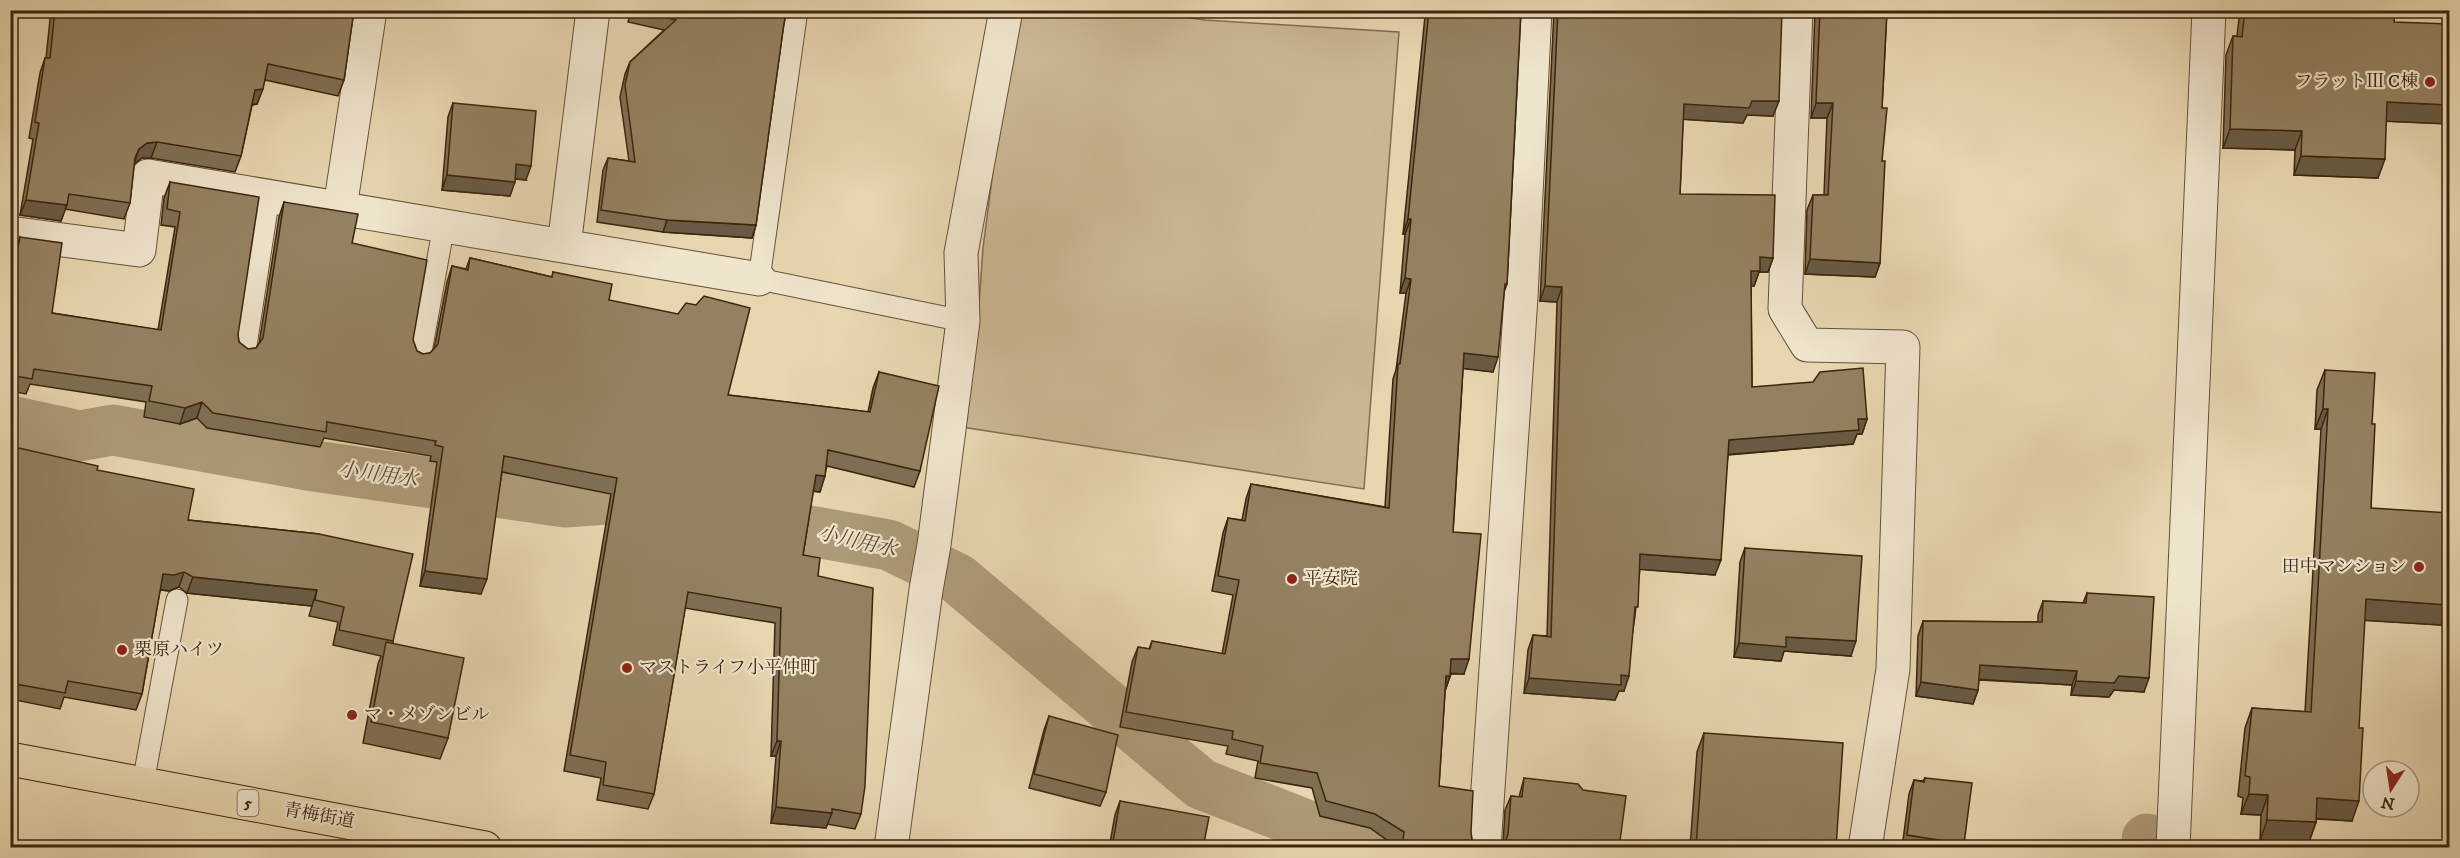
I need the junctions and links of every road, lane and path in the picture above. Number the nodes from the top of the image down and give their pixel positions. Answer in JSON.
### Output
{"nodes":[{"id":1,"x":370,"y":10,"type":"edge"},
{"id":2,"x":593,"y":10,"type":"edge"},
{"id":3,"x":797,"y":10,"type":"edge"},
{"id":4,"x":1006,"y":10,"type":"edge"},
{"id":5,"x":1535,"y":10,"type":"edge"},
{"id":6,"x":1796,"y":10,"type":"edge"},
{"id":7,"x":2209,"y":10,"type":"edge"},
{"id":8,"x":269,"y":196,"type":"junction"},
{"id":9,"x":340,"y":208,"type":"junction"},
{"id":10,"x":444,"y":225,"type":"junction"},
{"id":11,"x":10,"y":232,"type":"edge"},
{"id":12,"x":564,"y":246,"type":"junction"},
{"id":13,"x":759,"y":279,"type":"junction"},
{"id":14,"x":963,"y":321,"type":"junction"},
{"id":15,"x":245,"y":352,"type":"edge"},
{"id":16,"x":420,"y":357,"type":"edge"},
{"id":17,"x":177,"y":600,"type":"edge"},
{"id":18,"x":10,"y":759,"type":"edge"},
{"id":19,"x":143,"y":783,"type":"junction"},
{"id":20,"x":450,"y":844,"type":"edge"},
{"id":21,"x":485,"y":848,"type":"edge"},
{"id":22,"x":891,"y":848,"type":"edge"},
{"id":23,"x":1484,"y":848,"type":"edge"},
{"id":24,"x":1864,"y":848,"type":"edge"},
{"id":25,"x":2173,"y":848,"type":"edge"}],
"edges":[{"from":1,"to":9,"type":"street"},
{"from":2,"to":12,"type":"street"},
{"from":3,"to":13,"type":"lane"},
{"from":4,"to":14,"type":"street"},
{"from":5,"to":23,"type":"street"},
{"from":6,"to":24,"type":"street"},
{"from":7,"to":25,"type":"street"},
{"from":8,"to":9,"type":"street"},
{"from":8,"to":11,"type":"street"},
{"from":8,"to":15,"type":"lane"},
{"from":9,"to":10,"type":"street"},
{"from":10,"to":12,"type":"street"},
{"from":10,"to":16,"type":"lane"},
{"from":12,"to":13,"type":"street"},
{"from":13,"to":14,"type":"lane"},
{"from":14,"to":22,"type":"street"},
{"from":17,"to":19,"type":"lane"},
{"from":18,"to":19,"type":"main road","name":"青梅街道","number":"5"},
{"from":19,"to":20,"type":"main road","name":"青梅街道","number":"5"},
{"from":20,"to":21,"type":"main road","name":"青梅街道","number":"5"}]}
